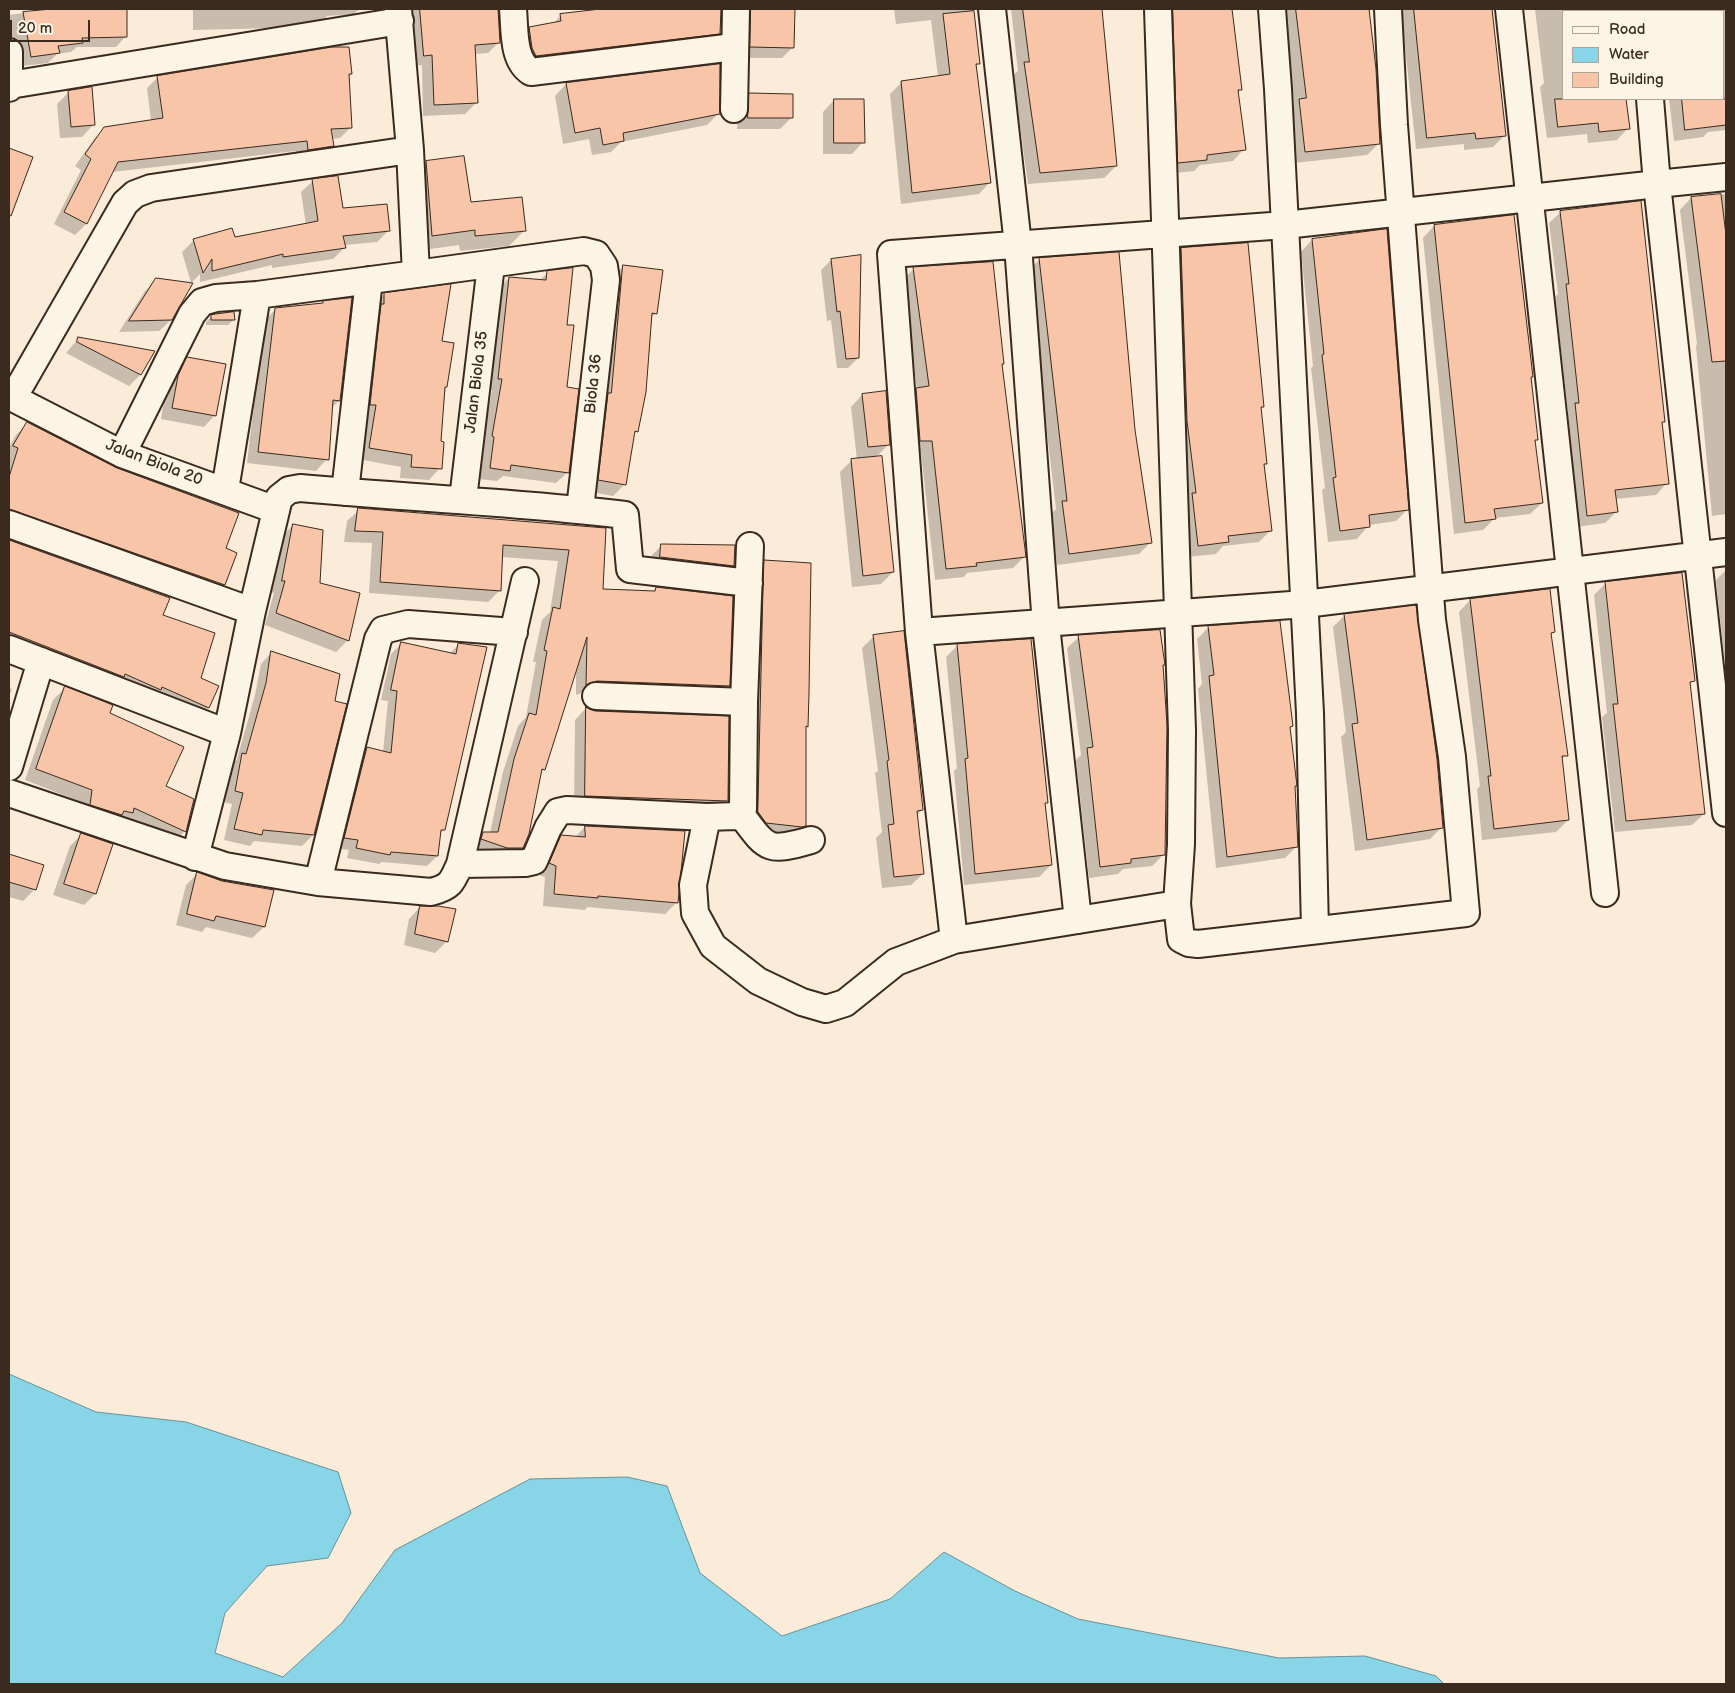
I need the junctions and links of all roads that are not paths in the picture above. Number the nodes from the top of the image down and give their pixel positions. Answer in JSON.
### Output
{"nodes":[{"id":1,"x":513,"y":9,"type":"edge"},
{"id":2,"x":736,"y":9,"type":"edge"},
{"id":3,"x":992,"y":9,"type":"edge"},
{"id":4,"x":1158,"y":9,"type":"edge"},
{"id":5,"x":1272,"y":9,"type":"edge"},
{"id":6,"x":1388,"y":9,"type":"edge"},
{"id":7,"x":1509,"y":9,"type":"edge"},
{"id":8,"x":399,"y":15,"type":"edge"},
{"id":9,"x":734,"y":47,"type":"junction"},
{"id":10,"x":9,"y":52,"type":"edge"},
{"id":11,"x":9,"y":86,"type":"edge"},
{"id":12,"x":1650,"y":100,"type":"edge"},
{"id":13,"x":734,"y":109,"type":"dead end"},
{"id":14,"x":410,"y":150,"type":"junction"},
{"id":15,"x":1726,"y":177,"type":"edge"},
{"id":16,"x":1657,"y":184,"type":"junction"},
{"id":17,"x":1530,"y":199,"type":"junction"},
{"id":18,"x":1402,"y":212,"type":"junction"},
{"id":19,"x":1285,"y":225,"type":"junction"},
{"id":20,"x":1167,"y":234,"type":"junction"},
{"id":21,"x":1018,"y":245,"type":"junction"},
{"id":22,"x":491,"y":265,"type":"junction"},
{"id":23,"x":416,"y":274,"type":"junction"},
{"id":24,"x":369,"y":280,"type":"junction"},
{"id":25,"x":257,"y":295,"type":"junction"},
{"id":26,"x":11,"y":397,"type":"edge"},
{"id":27,"x":122,"y":454,"type":"junction"},
{"id":28,"x":225,"y":490,"type":"junction"},
{"id":29,"x":345,"y":492,"type":"junction"},
{"id":30,"x":463,"y":499,"type":"junction"},
{"id":31,"x":276,"y":510,"type":"junction"},
{"id":32,"x":580,"y":510,"type":"junction"},
{"id":33,"x":9,"y":524,"type":"edge"},
{"id":34,"x":750,"y":546,"type":"dead end"},
{"id":35,"x":1726,"y":552,"type":"edge"},
{"id":36,"x":1698,"y":556,"type":"junction"},
{"id":37,"x":1570,"y":571,"type":"junction"},
{"id":38,"x":526,"y":580,"type":"dead end"},
{"id":39,"x":749,"y":583,"type":"junction"},
{"id":40,"x":1430,"y":589,"type":"junction"},
{"id":41,"x":1305,"y":604,"type":"junction"},
{"id":42,"x":252,"y":611,"type":"junction"},
{"id":43,"x":1178,"y":613,"type":"junction"},
{"id":44,"x":1046,"y":625,"type":"junction"},
{"id":45,"x":514,"y":632,"type":"junction"},
{"id":46,"x":919,"y":632,"type":"junction"},
{"id":47,"x":9,"y":649,"type":"edge"},
{"id":48,"x":41,"y":661,"type":"junction"},
{"id":49,"x":596,"y":696,"type":"dead end"},
{"id":50,"x":744,"y":702,"type":"junction"},
{"id":51,"x":227,"y":733,"type":"junction"},
{"id":52,"x":9,"y":767,"type":"edge"},
{"id":53,"x":9,"y":794,"type":"edge"},
{"id":54,"x":740,"y":813,"type":"junction"},
{"id":55,"x":1726,"y":813,"type":"edge"},
{"id":56,"x":707,"y":817,"type":"junction"},
{"id":57,"x":811,"y":840,"type":"dead end"},
{"id":58,"x":195,"y":857,"type":"junction"},
{"id":59,"x":460,"y":864,"type":"junction"},
{"id":60,"x":318,"y":882,"type":"junction"},
{"id":61,"x":1605,"y":893,"type":"dead end"},
{"id":62,"x":1177,"y":904,"type":"junction"},
{"id":63,"x":1078,"y":920,"type":"junction"},
{"id":64,"x":1315,"y":930,"type":"junction"},
{"id":65,"x":954,"y":940,"type":"junction"}],
"edges":[{"from":1,"to":9,"type":"street"},
{"from":2,"to":9,"type":"street"},
{"from":3,"to":21,"type":"street"},
{"from":4,"to":20,"type":"street"},
{"from":5,"to":19,"type":"street"},
{"from":6,"to":18,"type":"street"},
{"from":7,"to":17,"type":"street"},
{"from":8,"to":11,"type":"street"},
{"from":8,"to":14,"type":"street"},
{"from":9,"to":13,"type":"street"},
{"from":10,"to":11,"type":"street"},
{"from":12,"to":16,"type":"street"},
{"from":14,"to":23,"type":"street"},
{"from":14,"to":26,"type":"street"},
{"from":15,"to":16,"type":"street"},
{"from":16,"to":17,"type":"street"},
{"from":16,"to":36,"type":"street"},
{"from":17,"to":18,"type":"street"},
{"from":17,"to":37,"type":"street"},
{"from":18,"to":19,"type":"street"},
{"from":18,"to":40,"type":"street"},
{"from":19,"to":20,"type":"street"},
{"from":19,"to":41,"type":"street"},
{"from":20,"to":21,"type":"street"},
{"from":20,"to":43,"type":"street"},
{"from":21,"to":44,"type":"street"},
{"from":21,"to":46,"type":"street"},
{"from":22,"to":23,"type":"street"},
{"from":22,"to":30,"type":"street","name":"Jalan Biola 35"},
{"from":22,"to":32,"type":"street","name":"Biola 36"},
{"from":23,"to":24,"type":"street"},
{"from":24,"to":25,"type":"street"},
{"from":24,"to":29,"type":"street"},
{"from":25,"to":27,"type":"street"},
{"from":25,"to":28,"type":"street"},
{"from":26,"to":27,"type":"street","name":"Jalan Biola 20"},
{"from":27,"to":28,"type":"street","name":"Jalan Biola 20"},
{"from":28,"to":31,"type":"street","name":"Jalan Biola 20"},
{"from":29,"to":30,"type":"street"},
{"from":29,"to":31,"type":"street"},
{"from":30,"to":32,"type":"street"},
{"from":31,"to":42,"type":"street"},
{"from":32,"to":39,"type":"street"},
{"from":33,"to":42,"type":"street"},
{"from":34,"to":39,"type":"street"},
{"from":35,"to":36,"type":"street"},
{"from":36,"to":37,"type":"street"},
{"from":36,"to":55,"type":"street"},
{"from":37,"to":40,"type":"street"},
{"from":37,"to":61,"type":"street"},
{"from":38,"to":45,"type":"street"},
{"from":39,"to":50,"type":"street"},
{"from":40,"to":41,"type":"street"},
{"from":40,"to":64,"type":"street"},
{"from":41,"to":43,"type":"street"},
{"from":41,"to":64,"type":"street"},
{"from":42,"to":51,"type":"street"},
{"from":43,"to":44,"type":"street"},
{"from":43,"to":62,"type":"street"},
{"from":44,"to":46,"type":"street"},
{"from":44,"to":63,"type":"street"},
{"from":45,"to":59,"type":"street"},
{"from":45,"to":60,"type":"street"},
{"from":46,"to":65,"type":"street"},
{"from":47,"to":48,"type":"street"},
{"from":48,"to":51,"type":"street"},
{"from":48,"to":52,"type":"street"},
{"from":49,"to":50,"type":"street"},
{"from":50,"to":54,"type":"street"},
{"from":51,"to":58,"type":"street"},
{"from":53,"to":58,"type":"street"},
{"from":54,"to":56,"type":"street"},
{"from":54,"to":57,"type":"street"},
{"from":56,"to":59,"type":"street"},
{"from":56,"to":65,"type":"street"},
{"from":58,"to":60,"type":"street"},
{"from":59,"to":60,"type":"street"},
{"from":62,"to":63,"type":"street"},
{"from":62,"to":64,"type":"street"},
{"from":63,"to":65,"type":"street"}]}
